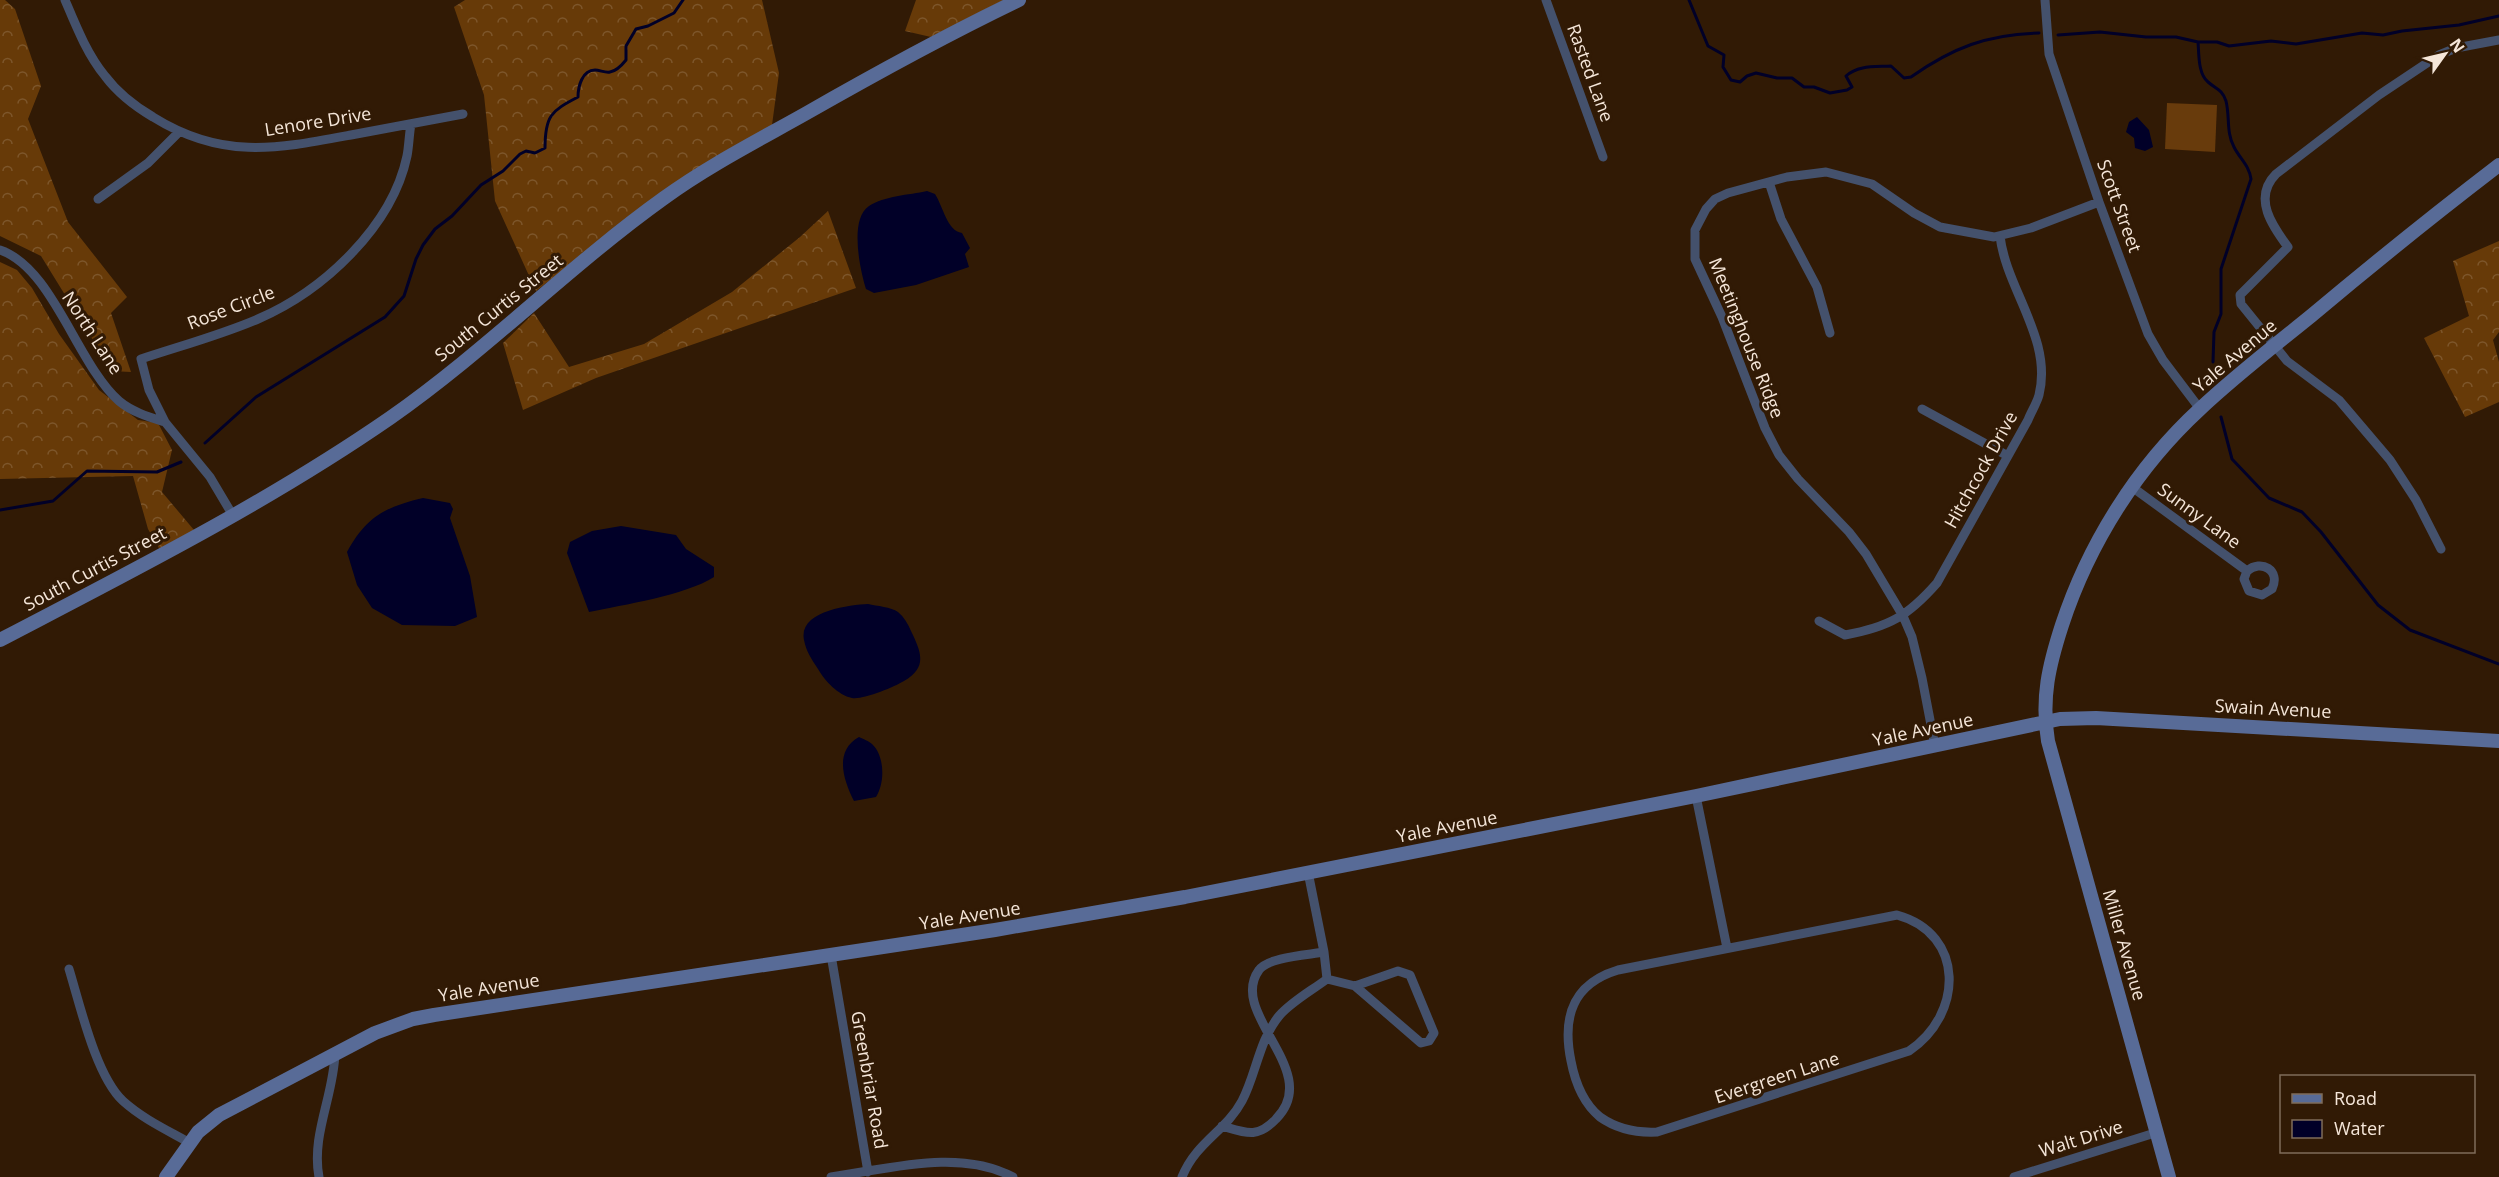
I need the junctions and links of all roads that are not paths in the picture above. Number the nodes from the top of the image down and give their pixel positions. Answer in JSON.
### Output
{"nodes":[{"id":1,"x":65,"y":0,"type":"edge"},
{"id":2,"x":1019,"y":0,"type":"edge"},
{"id":3,"x":1546,"y":0,"type":"edge"},
{"id":4,"x":2045,"y":0,"type":"edge"},
{"id":5,"x":2499,"y":40,"type":"edge"},
{"id":6,"x":463,"y":114,"type":"dead end"},
{"id":7,"x":411,"y":124,"type":"junction"},
{"id":8,"x":178,"y":133,"type":"junction"},
{"id":9,"x":1603,"y":157,"type":"dead end"},
{"id":10,"x":2499,"y":165,"type":"edge"},
{"id":11,"x":1769,"y":182,"type":"junction"},
{"id":12,"x":98,"y":199,"type":"dead end"},
{"id":13,"x":2099,"y":202,"type":"junction"},
{"id":14,"x":2000,"y":236,"type":"junction"},
{"id":15,"x":0,"y":250,"type":"edge"},
{"id":16,"x":1830,"y":333,"type":"dead end"},
{"id":17,"x":2275,"y":346,"type":"junction"},
{"id":18,"x":1922,"y":409,"type":"dead end"},
{"id":19,"x":2200,"y":409,"type":"junction"},
{"id":20,"x":165,"y":422,"type":"junction"},
{"id":21,"x":2008,"y":456,"type":"junction"},
{"id":22,"x":2132,"y":487,"type":"junction"},
{"id":23,"x":232,"y":514,"type":"junction"},
{"id":24,"x":2441,"y":549,"type":"dead end"},
{"id":25,"x":2247,"y":571,"type":"dead end"},
{"id":26,"x":1903,"y":616,"type":"junction"},
{"id":27,"x":1819,"y":621,"type":"dead end"},
{"id":28,"x":0,"y":640,"type":"edge"},
{"id":29,"x":2045,"y":722,"type":"junction"},
{"id":30,"x":2499,"y":741,"type":"edge"},
{"id":31,"x":1935,"y":746,"type":"junction"},
{"id":32,"x":1696,"y":796,"type":"junction"},
{"id":33,"x":1308,"y":872,"type":"junction"},
{"id":34,"x":1727,"y":948,"type":"junction"},
{"id":35,"x":1324,"y":952,"type":"junction"},
{"id":36,"x":831,"y":955,"type":"junction"},
{"id":37,"x":69,"y":969,"type":"dead end"},
{"id":38,"x":1327,"y":979,"type":"junction"},
{"id":39,"x":1354,"y":986,"type":"junction"},
{"id":40,"x":1268,"y":1034,"type":"junction"},
{"id":41,"x":335,"y":1053,"type":"junction"},
{"id":42,"x":1222,"y":1126,"type":"junction"},
{"id":43,"x":2158,"y":1132,"type":"junction"},
{"id":44,"x":190,"y":1143,"type":"junction"},
{"id":45,"x":868,"y":1172,"type":"junction"},
{"id":46,"x":166,"y":1177,"type":"edge"},
{"id":47,"x":319,"y":1177,"type":"edge"},
{"id":48,"x":831,"y":1177,"type":"edge"},
{"id":49,"x":1013,"y":1177,"type":"edge"},
{"id":50,"x":1182,"y":1177,"type":"edge"},
{"id":51,"x":2014,"y":1177,"type":"edge"},
{"id":52,"x":2169,"y":1177,"type":"edge"}],
"edges":[{"from":1,"to":8,"type":"street","name":"Lenore Drive"},
{"from":2,"to":23,"type":"street","name":"South Curtis Street"},
{"from":3,"to":9,"type":"street","name":"Rasted Lane"},
{"from":4,"to":13,"type":"street","name":"Scott Street"},
{"from":5,"to":17,"type":"street"},
{"from":6,"to":7,"type":"street","name":"Lenore Drive"},
{"from":7,"to":8,"type":"street","name":"Lenore Drive"},
{"from":7,"to":20,"type":"street","name":"Rose Circle"},
{"from":8,"to":12,"type":"street"},
{"from":10,"to":17,"type":"street","name":"Yale Avenue"},
{"from":11,"to":14,"type":"street","name":"Meetinghouse Ridge"},
{"from":11,"to":16,"type":"street"},
{"from":11,"to":26,"type":"street","name":"Meetinghouse Ridge"},
{"from":13,"to":14,"type":"street","name":"Meetinghouse Ridge"},
{"from":13,"to":19,"type":"street","name":"Scott Street"},
{"from":14,"to":21,"type":"street","name":"Hitchcock Drive"},
{"from":15,"to":20,"type":"street","name":"North Lane"},
{"from":17,"to":19,"type":"street","name":"Yale Avenue"},
{"from":17,"to":24,"type":"street"},
{"from":18,"to":21,"type":"street"},
{"from":19,"to":22,"type":"street","name":"Yale Avenue"},
{"from":20,"to":23,"type":"street"},
{"from":21,"to":26,"type":"street","name":"Hitchcock Drive"},
{"from":22,"to":25,"type":"street","name":"Sunny Lane"},
{"from":22,"to":29,"type":"street","name":"Yale Avenue"},
{"from":23,"to":28,"type":"street","name":"South Curtis Street"},
{"from":26,"to":27,"type":"street","name":"Hitchcock Drive"},
{"from":26,"to":31,"type":"street","name":"Meetinghouse Ridge"},
{"from":29,"to":30,"type":"street","name":"Swain Avenue"},
{"from":29,"to":31,"type":"street","name":"Yale Avenue"},
{"from":29,"to":43,"type":"street","name":"Miller Avenue"},
{"from":31,"to":32,"type":"street","name":"Yale Avenue"},
{"from":32,"to":33,"type":"street","name":"Yale Avenue"},
{"from":32,"to":34,"type":"street"},
{"from":33,"to":35,"type":"street"},
{"from":33,"to":36,"type":"street","name":"Yale Avenue"},
{"from":34,"to":34,"type":"street","name":"Evergreen Lane"},
{"from":35,"to":38,"type":"street"},
{"from":35,"to":40,"type":"street"},
{"from":36,"to":41,"type":"street","name":"Yale Avenue"},
{"from":36,"to":45,"type":"street","name":"Greenbriar Road"},
{"from":37,"to":44,"type":"street"},
{"from":38,"to":39,"type":"street"},
{"from":38,"to":40,"type":"street"},
{"from":39,"to":39,"type":"street"},
{"from":40,"to":42,"type":"street"},
{"from":40,"to":42,"type":"street"},
{"from":41,"to":44,"type":"street","name":"Yale Avenue"},
{"from":41,"to":47,"type":"street"},
{"from":42,"to":50,"type":"street"},
{"from":43,"to":51,"type":"street","name":"Walt Drive"},
{"from":43,"to":52,"type":"street","name":"Miller Avenue"},
{"from":44,"to":46,"type":"street","name":"Yale Avenue"},
{"from":45,"to":48,"type":"street"},
{"from":45,"to":49,"type":"street","name":"Greenbriar Road"}]}
